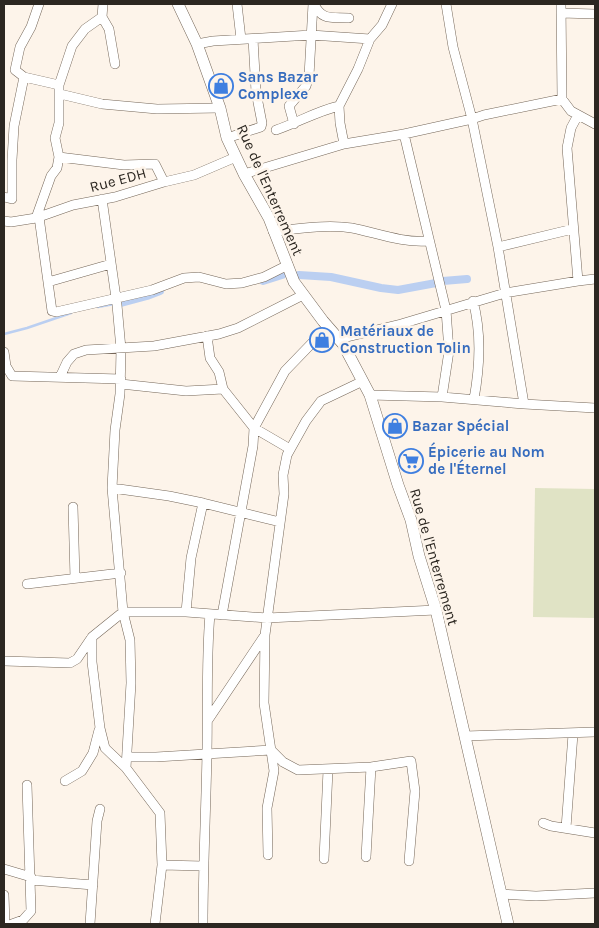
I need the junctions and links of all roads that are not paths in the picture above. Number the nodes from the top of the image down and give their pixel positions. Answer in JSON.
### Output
{"nodes":[{"id":1,"x":38,"y":4,"type":"edge"},
{"id":2,"x":103,"y":4,"type":"edge"},
{"id":3,"x":178,"y":4,"type":"edge"},
{"id":4,"x":237,"y":4,"type":"edge"},
{"id":5,"x":314,"y":4,"type":"edge"},
{"id":6,"x":392,"y":4,"type":"edge"},
{"id":7,"x":446,"y":4,"type":"edge"},
{"id":8,"x":561,"y":8,"type":"edge"},
{"id":9,"x":595,"y":14,"type":"edge"},
{"id":10,"x":102,"y":17,"type":"junction"},
{"id":11,"x":349,"y":18,"type":"dead end"},
{"id":12,"x":311,"y":35,"type":"junction"},
{"id":13,"x":253,"y":39,"type":"junction"},
{"id":14,"x":370,"y":39,"type":"junction"},
{"id":15,"x":241,"y":40,"type":"junction"},
{"id":16,"x":197,"y":44,"type":"junction"},
{"id":17,"x":115,"y":64,"type":"dead end"},
{"id":18,"x":24,"y":77,"type":"junction"},
{"id":19,"x":59,"y":90,"type":"junction"},
{"id":20,"x":562,"y":99,"type":"junction"},
{"id":21,"x":339,"y":106,"type":"junction"},
{"id":22,"x":220,"y":108,"type":"junction"},
{"id":23,"x":578,"y":115,"type":"junction"},
{"id":24,"x":472,"y":119,"type":"junction"},
{"id":25,"x":294,"y":124,"type":"junction"},
{"id":26,"x":595,"y":124,"type":"edge"},
{"id":27,"x":276,"y":130,"type":"dead end"},
{"id":28,"x":404,"y":134,"type":"junction"},
{"id":29,"x":227,"y":138,"type":"junction"},
{"id":30,"x":344,"y":144,"type":"junction"},
{"id":31,"x":59,"y":157,"type":"junction"},
{"id":32,"x":236,"y":157,"type":"junction"},
{"id":33,"x":244,"y":174,"type":"junction"},
{"id":34,"x":164,"y":182,"type":"junction"},
{"id":35,"x":4,"y":197,"type":"edge"},
{"id":36,"x":102,"y":200,"type":"junction"},
{"id":37,"x":37,"y":217,"type":"junction"},
{"id":38,"x":4,"y":221,"type":"edge"},
{"id":39,"x":573,"y":229,"type":"junction"},
{"id":40,"x":274,"y":231,"type":"junction"},
{"id":41,"x":428,"y":241,"type":"junction"},
{"id":42,"x":498,"y":247,"type":"junction"},
{"id":43,"x":111,"y":264,"type":"junction"},
{"id":44,"x":288,"y":265,"type":"junction"},
{"id":45,"x":578,"y":280,"type":"junction"},
{"id":46,"x":595,"y":280,"type":"edge"},
{"id":47,"x":48,"y":282,"type":"junction"},
{"id":48,"x":505,"y":293,"type":"junction"},
{"id":49,"x":303,"y":295,"type":"junction"},
{"id":50,"x":116,"y":298,"type":"junction"},
{"id":51,"x":473,"y":301,"type":"junction"},
{"id":52,"x":446,"y":310,"type":"junction"},
{"id":53,"x":329,"y":329,"type":"junction"},
{"id":54,"x":207,"y":336,"type":"junction"},
{"id":55,"x":339,"y":339,"type":"junction"},
{"id":56,"x":121,"y":349,"type":"junction"},
{"id":57,"x":4,"y":352,"type":"edge"},
{"id":58,"x":60,"y":377,"type":"junction"},
{"id":59,"x":362,"y":380,"type":"junction"},
{"id":60,"x":121,"y":381,"type":"junction"},
{"id":61,"x":223,"y":389,"type":"junction"},
{"id":62,"x":370,"y":395,"type":"junction"},
{"id":63,"x":442,"y":397,"type":"junction"},
{"id":64,"x":474,"y":399,"type":"junction"},
{"id":65,"x":524,"y":404,"type":"junction"},
{"id":66,"x":595,"y":406,"type":"edge"},
{"id":67,"x":254,"y":428,"type":"junction"},
{"id":68,"x":290,"y":449,"type":"junction"},
{"id":69,"x":112,"y":488,"type":"junction"},
{"id":70,"x":203,"y":502,"type":"junction"},
{"id":71,"x":73,"y":507,"type":"dead end"},
{"id":72,"x":240,"y":513,"type":"junction"},
{"id":73,"x":280,"y":522,"type":"junction"},
{"id":74,"x":121,"y":573,"type":"junction"},
{"id":75,"x":75,"y":578,"type":"junction"},
{"id":76,"x":27,"y":584,"type":"dead end"},
{"id":77,"x":436,"y":610,"type":"junction"},
{"id":78,"x":123,"y":612,"type":"junction"},
{"id":79,"x":186,"y":612,"type":"junction"},
{"id":80,"x":210,"y":614,"type":"junction"},
{"id":81,"x":222,"y":615,"type":"junction"},
{"id":82,"x":267,"y":618,"type":"junction"},
{"id":83,"x":265,"y":635,"type":"junction"},
{"id":84,"x":92,"y":637,"type":"junction"},
{"id":85,"x":4,"y":661,"type":"edge"},
{"id":86,"x":208,"y":720,"type":"junction"},
{"id":87,"x":100,"y":728,"type":"junction"},
{"id":88,"x":595,"y":732,"type":"edge"},
{"id":89,"x":572,"y":734,"type":"junction"},
{"id":90,"x":465,"y":736,"type":"junction"},
{"id":91,"x":271,"y":750,"type":"junction"},
{"id":92,"x":207,"y":754,"type":"junction"},
{"id":93,"x":127,"y":757,"type":"junction"},
{"id":94,"x":371,"y":767,"type":"junction"},
{"id":95,"x":126,"y":768,"type":"junction"},
{"id":96,"x":328,"y":770,"type":"junction"},
{"id":97,"x":65,"y":781,"type":"dead end"},
{"id":98,"x":27,"y":785,"type":"dead end"},
{"id":99,"x":100,"y":809,"type":"dead end"},
{"id":100,"x":543,"y":823,"type":"dead end"},
{"id":101,"x":566,"y":828,"type":"junction"},
{"id":102,"x":595,"y":833,"type":"edge"},
{"id":103,"x":268,"y":855,"type":"dead end"},
{"id":104,"x":366,"y":857,"type":"dead end"},
{"id":105,"x":324,"y":859,"type":"dead end"},
{"id":106,"x":409,"y":861,"type":"dead end"},
{"id":107,"x":162,"y":865,"type":"junction"},
{"id":108,"x":203,"y":866,"type":"junction"},
{"id":109,"x":4,"y":869,"type":"edge"},
{"id":110,"x":31,"y":878,"type":"junction"},
{"id":111,"x":93,"y":885,"type":"junction"},
{"id":112,"x":595,"y":893,"type":"edge"},
{"id":113,"x":501,"y":894,"type":"junction"},
{"id":114,"x":4,"y":895,"type":"edge"},
{"id":115,"x":5,"y":924,"type":"edge"},
{"id":116,"x":12,"y":924,"type":"edge"},
{"id":117,"x":90,"y":924,"type":"edge"},
{"id":118,"x":155,"y":924,"type":"edge"},
{"id":119,"x":203,"y":924,"type":"edge"},
{"id":120,"x":508,"y":924,"type":"edge"}],
"edges":[{"from":1,"to":18,"type":"street"},
{"from":2,"to":10,"type":"street"},
{"from":3,"to":16,"type":"street","name":"Rue de l'Enterrement"},
{"from":4,"to":15,"type":"street"},
{"from":5,"to":11,"type":"street"},
{"from":5,"to":12,"type":"street"},
{"from":6,"to":14,"type":"street"},
{"from":7,"to":24,"type":"street"},
{"from":8,"to":9,"type":"street"},
{"from":8,"to":20,"type":"street"},
{"from":10,"to":17,"type":"street"},
{"from":10,"to":19,"type":"street"},
{"from":12,"to":13,"type":"street"},
{"from":12,"to":14,"type":"street"},
{"from":12,"to":25,"type":"street"},
{"from":13,"to":15,"type":"street"},
{"from":13,"to":29,"type":"street"},
{"from":14,"to":21,"type":"street"},
{"from":15,"to":16,"type":"street"},
{"from":16,"to":22,"type":"street","name":"Rue de l'Enterrement"},
{"from":18,"to":19,"type":"street"},
{"from":18,"to":35,"type":"street"},
{"from":19,"to":22,"type":"street"},
{"from":19,"to":31,"type":"street"},
{"from":20,"to":23,"type":"street"},
{"from":20,"to":24,"type":"street"},
{"from":21,"to":25,"type":"street"},
{"from":21,"to":30,"type":"street"},
{"from":22,"to":29,"type":"street","name":"Rue de l'Enterrement"},
{"from":23,"to":26,"type":"street"},
{"from":23,"to":39,"type":"street"},
{"from":24,"to":28,"type":"street"},
{"from":24,"to":42,"type":"street"},
{"from":25,"to":27,"type":"street"},
{"from":28,"to":30,"type":"street"},
{"from":28,"to":41,"type":"street"},
{"from":29,"to":32,"type":"street","name":"Rue de l'Enterrement"},
{"from":30,"to":33,"type":"street"},
{"from":31,"to":34,"type":"street"},
{"from":31,"to":37,"type":"street"},
{"from":32,"to":33,"type":"street","name":"Rue de l'Enterrement"},
{"from":32,"to":34,"type":"street","name":"Rue EDH"},
{"from":33,"to":40,"type":"street","name":"Rue de l'Enterrement"},
{"from":34,"to":36,"type":"street","name":"Rue EDH"},
{"from":36,"to":37,"type":"street","name":"Rue EDH"},
{"from":36,"to":43,"type":"street"},
{"from":37,"to":38,"type":"street","name":"Rue EDH"},
{"from":37,"to":47,"type":"street"},
{"from":39,"to":42,"type":"street"},
{"from":39,"to":45,"type":"street"},
{"from":40,"to":41,"type":"street"},
{"from":40,"to":44,"type":"street","name":"Rue de l'Enterrement"},
{"from":41,"to":52,"type":"street"},
{"from":42,"to":48,"type":"street"},
{"from":43,"to":47,"type":"street"},
{"from":43,"to":50,"type":"street"},
{"from":44,"to":49,"type":"street","name":"Rue de l'Enterrement"},
{"from":44,"to":50,"type":"street"},
{"from":45,"to":46,"type":"street"},
{"from":45,"to":48,"type":"street"},
{"from":47,"to":50,"type":"street"},
{"from":48,"to":51,"type":"street"},
{"from":48,"to":65,"type":"street"},
{"from":49,"to":53,"type":"street","name":"Rue de l'Enterrement"},
{"from":49,"to":54,"type":"street"},
{"from":50,"to":56,"type":"street"},
{"from":51,"to":52,"type":"street"},
{"from":51,"to":64,"type":"street"},
{"from":52,"to":55,"type":"street"},
{"from":52,"to":63,"type":"street"},
{"from":53,"to":55,"type":"street","name":"Rue de l'Enterrement"},
{"from":53,"to":67,"type":"street"},
{"from":54,"to":56,"type":"street"},
{"from":54,"to":61,"type":"street"},
{"from":55,"to":59,"type":"street","name":"Rue de l'Enterrement"},
{"from":56,"to":58,"type":"street"},
{"from":56,"to":60,"type":"street"},
{"from":57,"to":58,"type":"street"},
{"from":58,"to":60,"type":"street"},
{"from":59,"to":62,"type":"street","name":"Rue de l'Enterrement"},
{"from":59,"to":68,"type":"street"},
{"from":60,"to":61,"type":"street"},
{"from":60,"to":69,"type":"street"},
{"from":61,"to":67,"type":"street"},
{"from":62,"to":63,"type":"street"},
{"from":62,"to":77,"type":"street","name":"Rue de l'Enterrement"},
{"from":63,"to":64,"type":"street"},
{"from":64,"to":65,"type":"street"},
{"from":65,"to":66,"type":"street"},
{"from":67,"to":68,"type":"street"},
{"from":67,"to":72,"type":"street"},
{"from":68,"to":73,"type":"street"},
{"from":69,"to":70,"type":"street"},
{"from":69,"to":74,"type":"street"},
{"from":70,"to":72,"type":"street"},
{"from":70,"to":79,"type":"street"},
{"from":71,"to":75,"type":"street"},
{"from":72,"to":73,"type":"street"},
{"from":72,"to":81,"type":"street"},
{"from":73,"to":82,"type":"street"},
{"from":74,"to":75,"type":"street"},
{"from":74,"to":78,"type":"street"},
{"from":75,"to":76,"type":"street"},
{"from":77,"to":82,"type":"street"},
{"from":77,"to":90,"type":"street","name":"Rue de l'Enterrement"},
{"from":78,"to":79,"type":"street"},
{"from":78,"to":84,"type":"street"},
{"from":78,"to":93,"type":"street"},
{"from":79,"to":80,"type":"street"},
{"from":80,"to":81,"type":"street"},
{"from":80,"to":86,"type":"street"},
{"from":81,"to":82,"type":"street"},
{"from":82,"to":83,"type":"street"},
{"from":83,"to":86,"type":"street"},
{"from":83,"to":91,"type":"street"},
{"from":84,"to":85,"type":"street"},
{"from":84,"to":87,"type":"street"},
{"from":86,"to":92,"type":"street"},
{"from":87,"to":95,"type":"street"},
{"from":87,"to":97,"type":"street"},
{"from":88,"to":89,"type":"street"},
{"from":89,"to":90,"type":"street"},
{"from":89,"to":101,"type":"street"},
{"from":90,"to":113,"type":"street","name":"Rue de l'Enterrement"},
{"from":91,"to":92,"type":"street"},
{"from":91,"to":96,"type":"street"},
{"from":91,"to":103,"type":"street"},
{"from":92,"to":93,"type":"street"},
{"from":92,"to":108,"type":"street"},
{"from":93,"to":95,"type":"street"},
{"from":94,"to":96,"type":"street"},
{"from":94,"to":104,"type":"street"},
{"from":94,"to":106,"type":"street"},
{"from":95,"to":107,"type":"street"},
{"from":96,"to":105,"type":"street"},
{"from":98,"to":110,"type":"street"},
{"from":99,"to":111,"type":"street"},
{"from":100,"to":101,"type":"street"},
{"from":101,"to":102,"type":"street"},
{"from":107,"to":108,"type":"street"},
{"from":107,"to":118,"type":"street"},
{"from":108,"to":119,"type":"street"},
{"from":109,"to":110,"type":"street"},
{"from":110,"to":111,"type":"street"},
{"from":110,"to":116,"type":"street"},
{"from":111,"to":117,"type":"street"},
{"from":112,"to":113,"type":"street"},
{"from":113,"to":120,"type":"street","name":"Rue de l'Enterrement"},
{"from":114,"to":115,"type":"street"}]}
